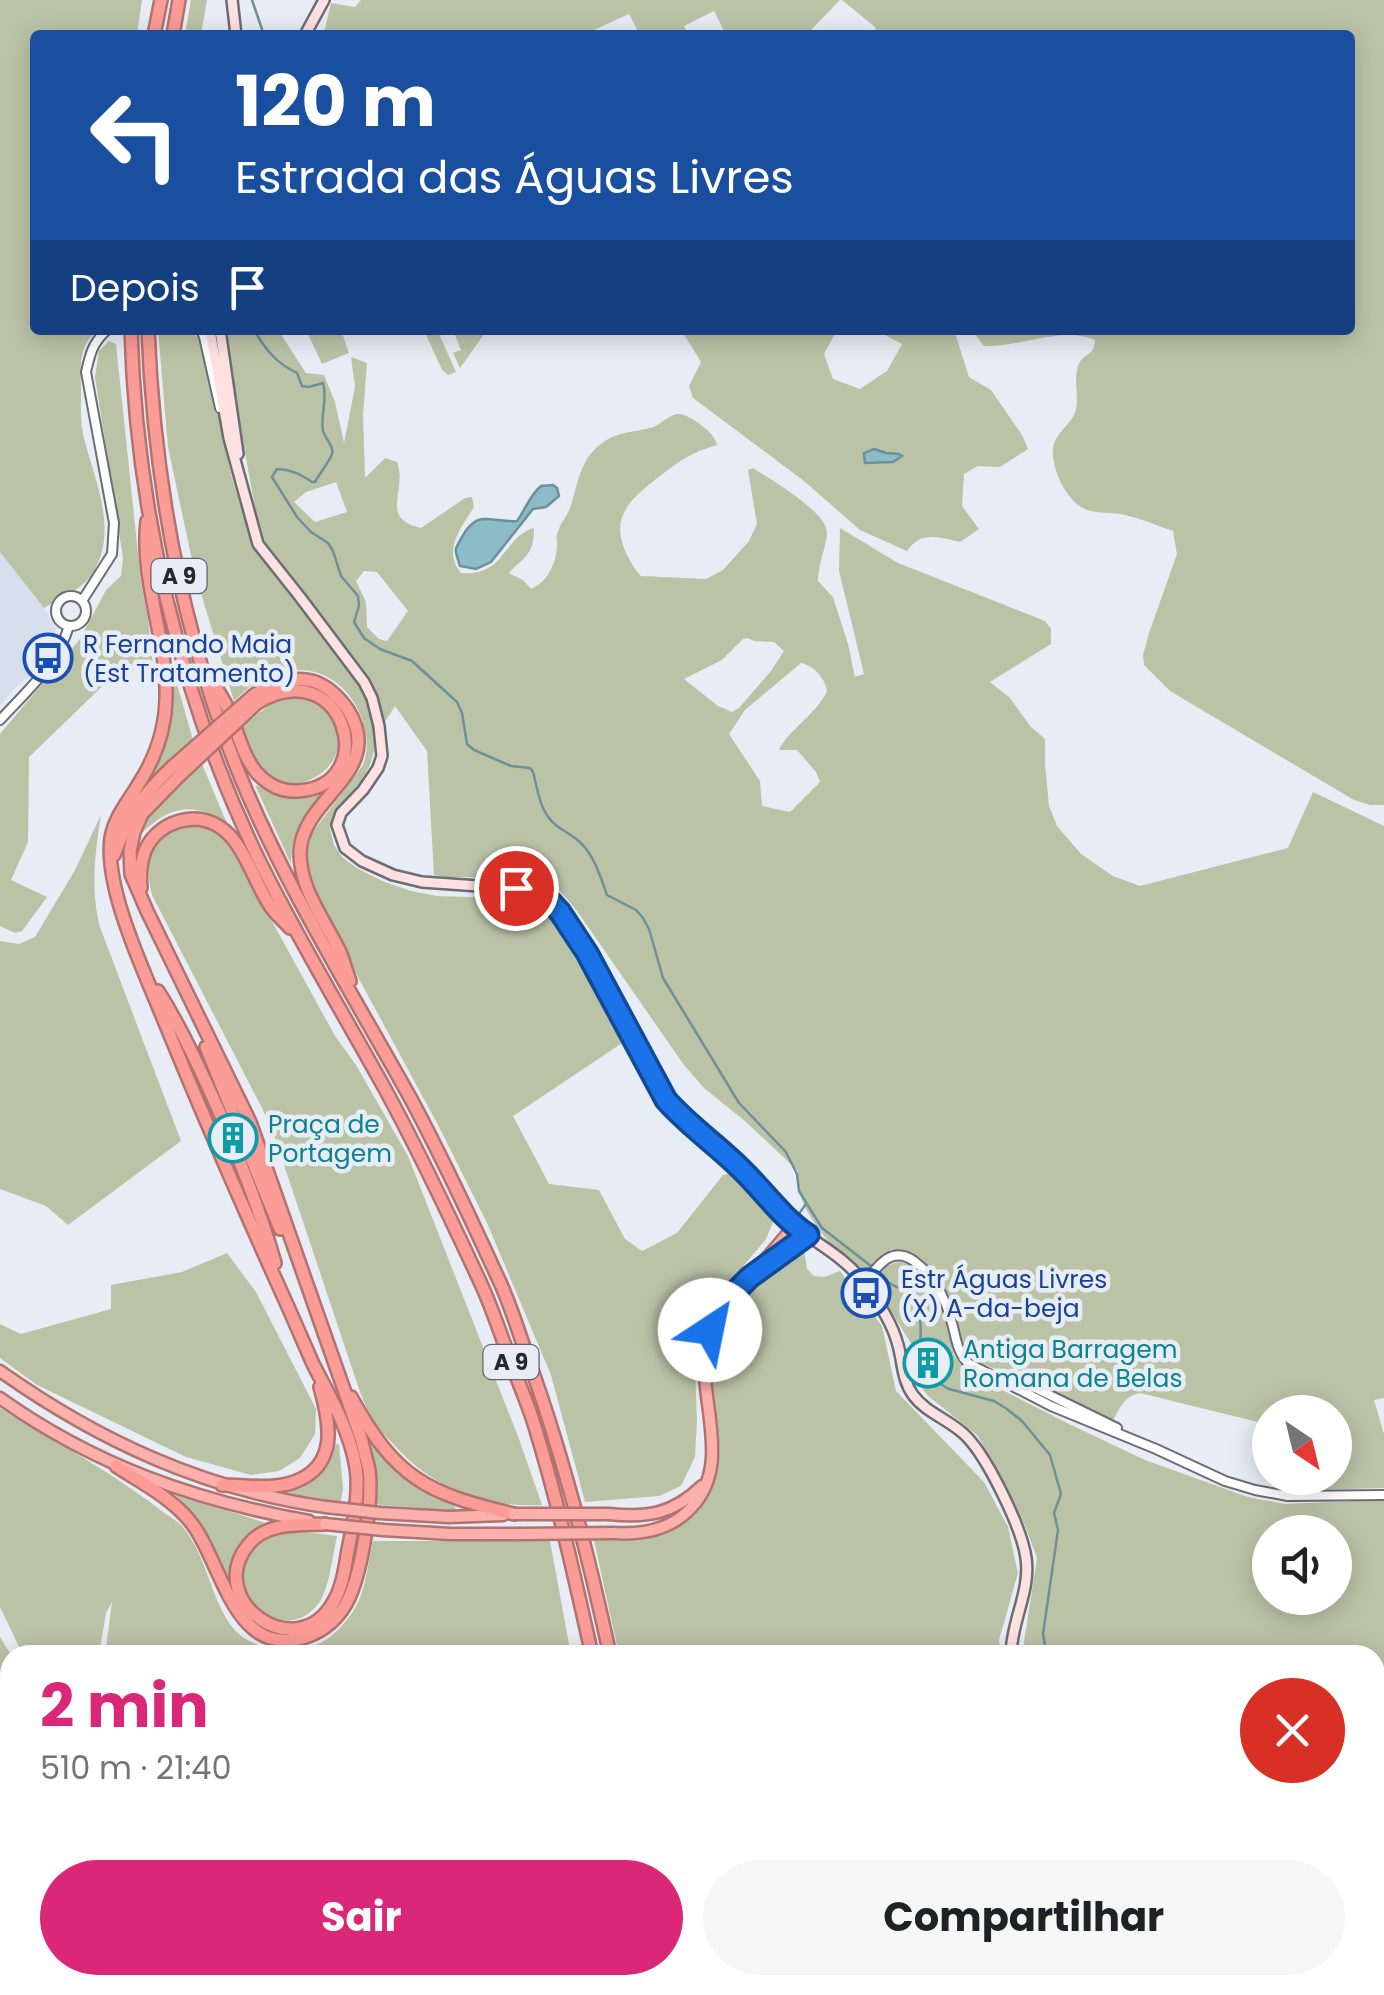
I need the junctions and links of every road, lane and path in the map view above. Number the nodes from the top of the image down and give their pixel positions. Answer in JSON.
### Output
{"nodes":[{"id":1,"x":161,"y":0,"type":"edge"},
{"id":2,"x":179,"y":0,"type":"edge"},
{"id":3,"x":232,"y":0,"type":"edge"},
{"id":4,"x":324,"y":0,"type":"edge"},
{"id":5,"x":155,"y":30,"type":"edge"},
{"id":6,"x":174,"y":30,"type":"edge"},
{"id":7,"x":237,"y":30,"type":"edge"},
{"id":8,"x":307,"y":30,"type":"edge"},
{"id":9,"x":102,"y":335,"type":"edge"},
{"id":10,"x":131,"y":335,"type":"edge"},
{"id":11,"x":148,"y":335,"type":"edge"},
{"id":12,"x":203,"y":335,"type":"edge"},
{"id":13,"x":211,"y":335,"type":"edge"},
{"id":14,"x":221,"y":335,"type":"edge"},
{"id":15,"x":228,"y":438,"type":"junction"},
{"id":16,"x":243,"y":486,"type":"junction"},
{"id":17,"x":148,"y":512,"type":"junction"},
{"id":18,"x":82,"y":601,"type":"junction"},
{"id":19,"x":69,"y":626,"type":"junction"},
{"id":20,"x":203,"y":667,"type":"junction"},
{"id":21,"x":256,"y":699,"type":"junction"},
{"id":22,"x":0,"y":720,"type":"edge"},
{"id":23,"x":175,"y":772,"type":"junction"},
{"id":24,"x":112,"y":862,"type":"junction"},
{"id":25,"x":147,"y":912,"type":"junction"},
{"id":26,"x":300,"y":939,"type":"junction"},
{"id":27,"x":357,"y":1004,"type":"junction"},
{"id":28,"x":794,"y":1226,"type":"junction"},
{"id":29,"x":808,"y":1235,"type":"junction"},
{"id":30,"x":750,"y":1277,"type":"junction"},
{"id":31,"x":864,"y":1282,"type":"junction"},
{"id":32,"x":313,"y":1363,"type":"junction"},
{"id":33,"x":0,"y":1371,"type":"edge"},
{"id":34,"x":342,"y":1379,"type":"junction"},
{"id":35,"x":0,"y":1398,"type":"edge"},
{"id":36,"x":116,"y":1466,"type":"junction"},
{"id":37,"x":710,"y":1478,"type":"junction"},
{"id":38,"x":222,"y":1486,"type":"junction"},
{"id":39,"x":1384,"y":1494,"type":"edge"},
{"id":40,"x":514,"y":1514,"type":"junction"},
{"id":41,"x":325,"y":1524,"type":"junction"},
{"id":42,"x":590,"y":1645,"type":"edge"},
{"id":43,"x":608,"y":1645,"type":"edge"},
{"id":44,"x":1012,"y":1645,"type":"edge"}],
"edges":[{"from":1,"to":5,"type":"highway"},
{"from":2,"to":6,"type":"highway"},
{"from":3,"to":7,"type":"main road"},
{"from":4,"to":8,"type":"main road"},
{"from":9,"to":18,"type":"street"},
{"from":10,"to":17,"type":"highway","number":"A 9"},
{"from":11,"to":20,"type":"highway","number":"A 9"},
{"from":12,"to":15,"type":"street"},
{"from":13,"to":15,"type":"main road"},
{"from":14,"to":16,"type":"main road"},
{"from":15,"to":16,"type":"main road"},
{"from":16,"to":28,"type":"main road"},
{"from":17,"to":24,"type":"highway"},
{"from":17,"to":26,"type":"highway","number":"A 9"},
{"from":18,"to":19,"type":"street"},
{"from":18,"to":19,"type":"street"},
{"from":19,"to":22,"type":"street"},
{"from":20,"to":21,"type":"highway"},
{"from":20,"to":27,"type":"highway","number":"A 9"},
{"from":21,"to":23,"type":"highway","bridge":true},
{"from":21,"to":27,"type":"highway"},
{"from":23,"to":24,"type":"highway"},
{"from":23,"to":25,"type":"highway"},
{"from":24,"to":32,"type":"highway"},
{"from":25,"to":26,"type":"highway"},
{"from":25,"to":34,"type":"highway"},
{"from":26,"to":42,"type":"highway","number":"A 9"},
{"from":27,"to":43,"type":"highway","number":"A 9"},
{"from":28,"to":29,"type":"main road"},
{"from":28,"to":30,"type":"highway"},
{"from":29,"to":30,"type":"highway"},
{"from":29,"to":31,"type":"main road"},
{"from":30,"to":37,"type":"highway"},
{"from":31,"to":39,"type":"street"},
{"from":31,"to":44,"type":"main road"},
{"from":32,"to":38,"type":"highway"},
{"from":32,"to":41,"type":"highway"},
{"from":33,"to":38,"type":"highway"},
{"from":34,"to":36,"type":"highway"},
{"from":34,"to":40,"type":"highway"},
{"from":35,"to":36,"type":"highway"},
{"from":36,"to":41,"type":"highway"},
{"from":37,"to":40,"type":"highway","bridge":true},
{"from":37,"to":41,"type":"highway","bridge":true},
{"from":38,"to":40,"type":"highway","bridge":true}]}
